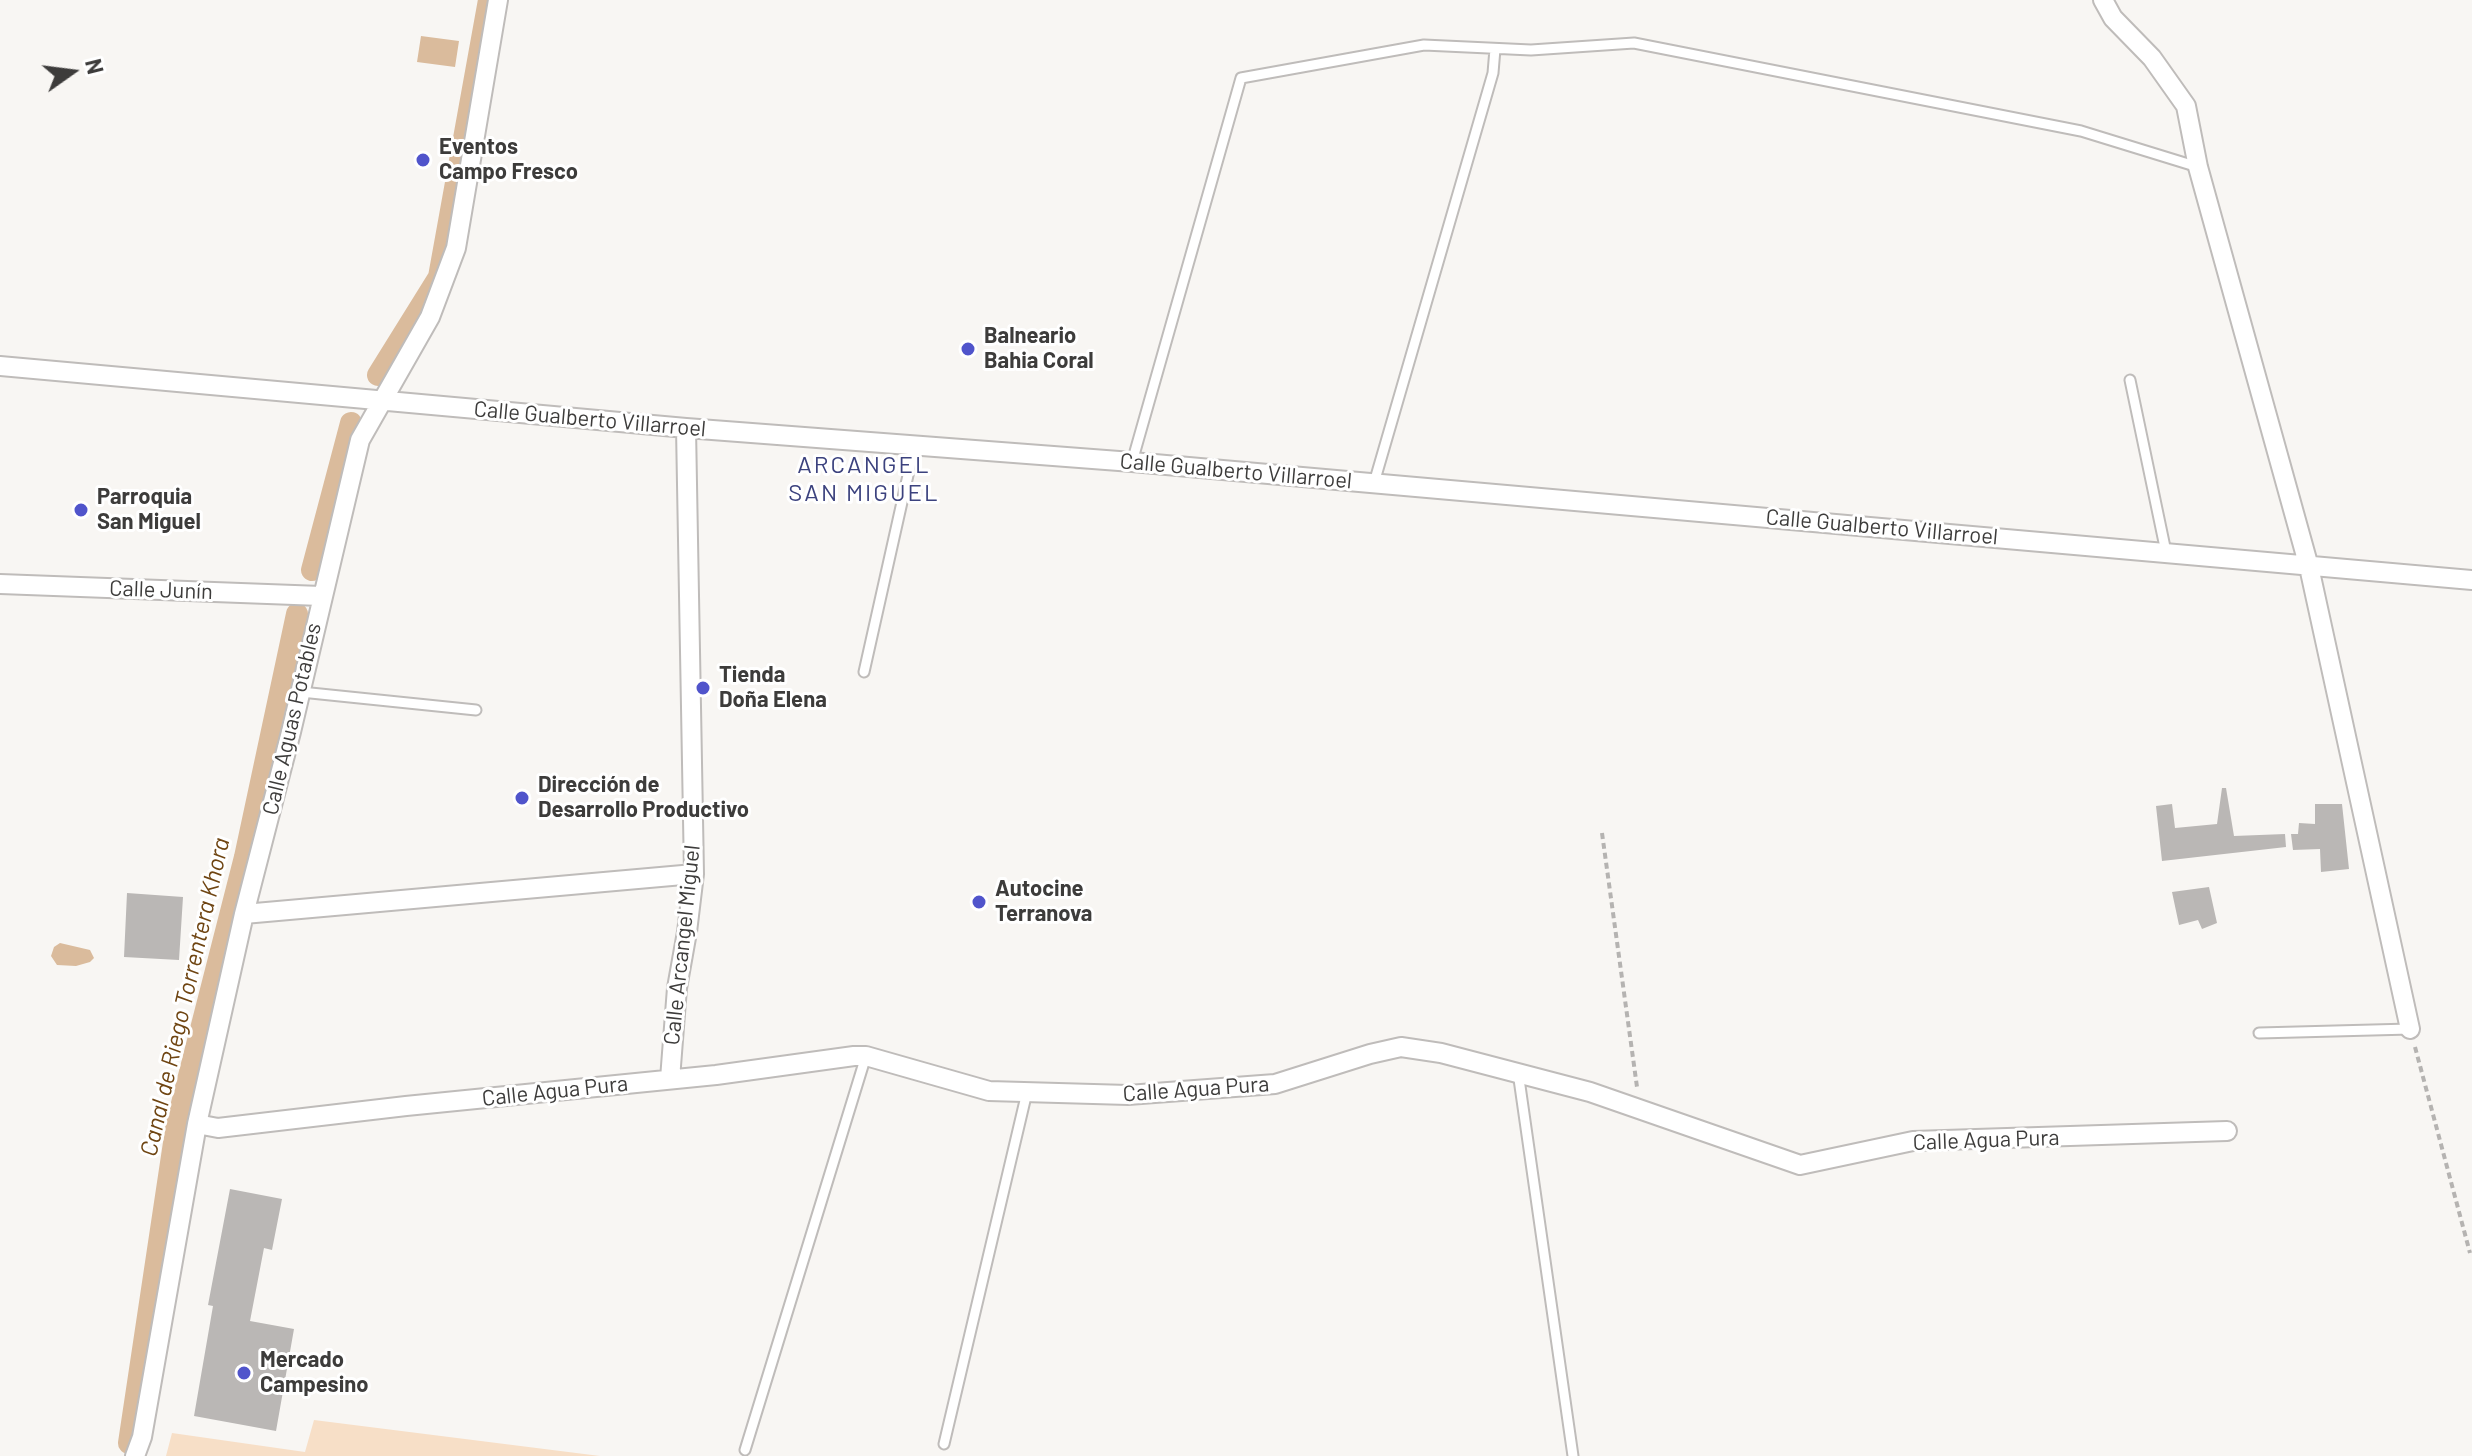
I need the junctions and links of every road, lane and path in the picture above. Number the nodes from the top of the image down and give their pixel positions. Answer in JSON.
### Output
{"nodes":[{"id":1,"x":498,"y":0,"type":"edge"},
{"id":2,"x":2103,"y":0,"type":"edge"},
{"id":3,"x":1495,"y":49,"type":"junction"},
{"id":4,"x":2198,"y":167,"type":"junction"},
{"id":5,"x":0,"y":366,"type":"edge"},
{"id":6,"x":2130,"y":380,"type":"dead end"},
{"id":7,"x":383,"y":400,"type":"junction"},
{"id":8,"x":686,"y":428,"type":"junction"},
{"id":9,"x":915,"y":444,"type":"junction"},
{"id":10,"x":1132,"y":462,"type":"junction"},
{"id":11,"x":1374,"y":483,"type":"junction"},
{"id":12,"x":2166,"y":552,"type":"junction"},
{"id":13,"x":2309,"y":567,"type":"junction"},
{"id":14,"x":2472,"y":580,"type":"edge"},
{"id":15,"x":0,"y":584,"type":"edge"},
{"id":16,"x":321,"y":596,"type":"junction"},
{"id":17,"x":864,"y":672,"type":"dead end"},
{"id":18,"x":300,"y":692,"type":"junction"},
{"id":19,"x":476,"y":710,"type":"dead end"},
{"id":20,"x":1602,"y":833,"type":"dead end"},
{"id":21,"x":694,"y":874,"type":"junction"},
{"id":22,"x":244,"y":914,"type":"junction"},
{"id":23,"x":2410,"y":1029,"type":"junction"},
{"id":24,"x":2259,"y":1033,"type":"dead end"},
{"id":25,"x":866,"y":1056,"type":"junction"},
{"id":26,"x":1518,"y":1072,"type":"junction"},
{"id":27,"x":670,"y":1079,"type":"junction"},
{"id":28,"x":1027,"y":1092,"type":"junction"},
{"id":29,"x":1640,"y":1109,"type":"junction"},
{"id":30,"x":197,"y":1124,"type":"junction"},
{"id":31,"x":2227,"y":1131,"type":"dead end"},
{"id":32,"x":2470,"y":1253,"type":"edge"},
{"id":33,"x":944,"y":1444,"type":"dead end"},
{"id":34,"x":745,"y":1450,"type":"dead end"},
{"id":35,"x":135,"y":1456,"type":"edge"},
{"id":36,"x":1573,"y":1456,"type":"edge"}],
"edges":[{"from":1,"to":7,"type":"street","name":"Calle Aguas Potables"},
{"from":2,"to":4,"type":"street"},
{"from":3,"to":4,"type":"lane"},
{"from":3,"to":10,"type":"lane"},
{"from":3,"to":11,"type":"lane"},
{"from":4,"to":13,"type":"street"},
{"from":5,"to":7,"type":"street","name":"Calle Gualberto Villarroel"},
{"from":6,"to":12,"type":"lane"},
{"from":7,"to":8,"type":"street","name":"Calle Gualberto Villarroel"},
{"from":7,"to":16,"type":"street","name":"Calle Aguas Potables"},
{"from":8,"to":9,"type":"street","name":"Calle Gualberto Villarroel"},
{"from":8,"to":21,"type":"street","name":"Calle Arcangel Miguel"},
{"from":9,"to":10,"type":"street","name":"Calle Gualberto Villarroel"},
{"from":9,"to":17,"type":"lane"},
{"from":10,"to":11,"type":"street","name":"Calle Gualberto Villarroel"},
{"from":11,"to":12,"type":"street","name":"Calle Gualberto Villarroel"},
{"from":12,"to":13,"type":"street","name":"Calle Gualberto Villarroel"},
{"from":13,"to":14,"type":"street","name":"Calle Gualberto Villarroel"},
{"from":13,"to":23,"type":"street"},
{"from":15,"to":16,"type":"street","name":"Calle Junín"},
{"from":16,"to":18,"type":"street","name":"Calle Aguas Potables"},
{"from":18,"to":19,"type":"lane"},
{"from":18,"to":22,"type":"street","name":"Calle Aguas Potables"},
{"from":20,"to":29,"type":"path"},
{"from":21,"to":22,"type":"street"},
{"from":21,"to":27,"type":"street","name":"Calle Arcangel Miguel"},
{"from":22,"to":30,"type":"street","name":"Calle Aguas Potables"},
{"from":23,"to":24,"type":"lane"},
{"from":23,"to":32,"type":"path"},
{"from":25,"to":27,"type":"street","name":"Calle Agua Pura"},
{"from":25,"to":28,"type":"street","name":"Calle Agua Pura"},
{"from":25,"to":34,"type":"lane"},
{"from":26,"to":28,"type":"street","name":"Calle Agua Pura"},
{"from":26,"to":29,"type":"street","name":"Calle Agua Pura"},
{"from":26,"to":36,"type":"lane"},
{"from":27,"to":30,"type":"street","name":"Calle Agua Pura"},
{"from":28,"to":33,"type":"lane"},
{"from":29,"to":31,"type":"street","name":"Calle Agua Pura"},
{"from":30,"to":35,"type":"street","name":"Calle Aguas Potables"}]}
